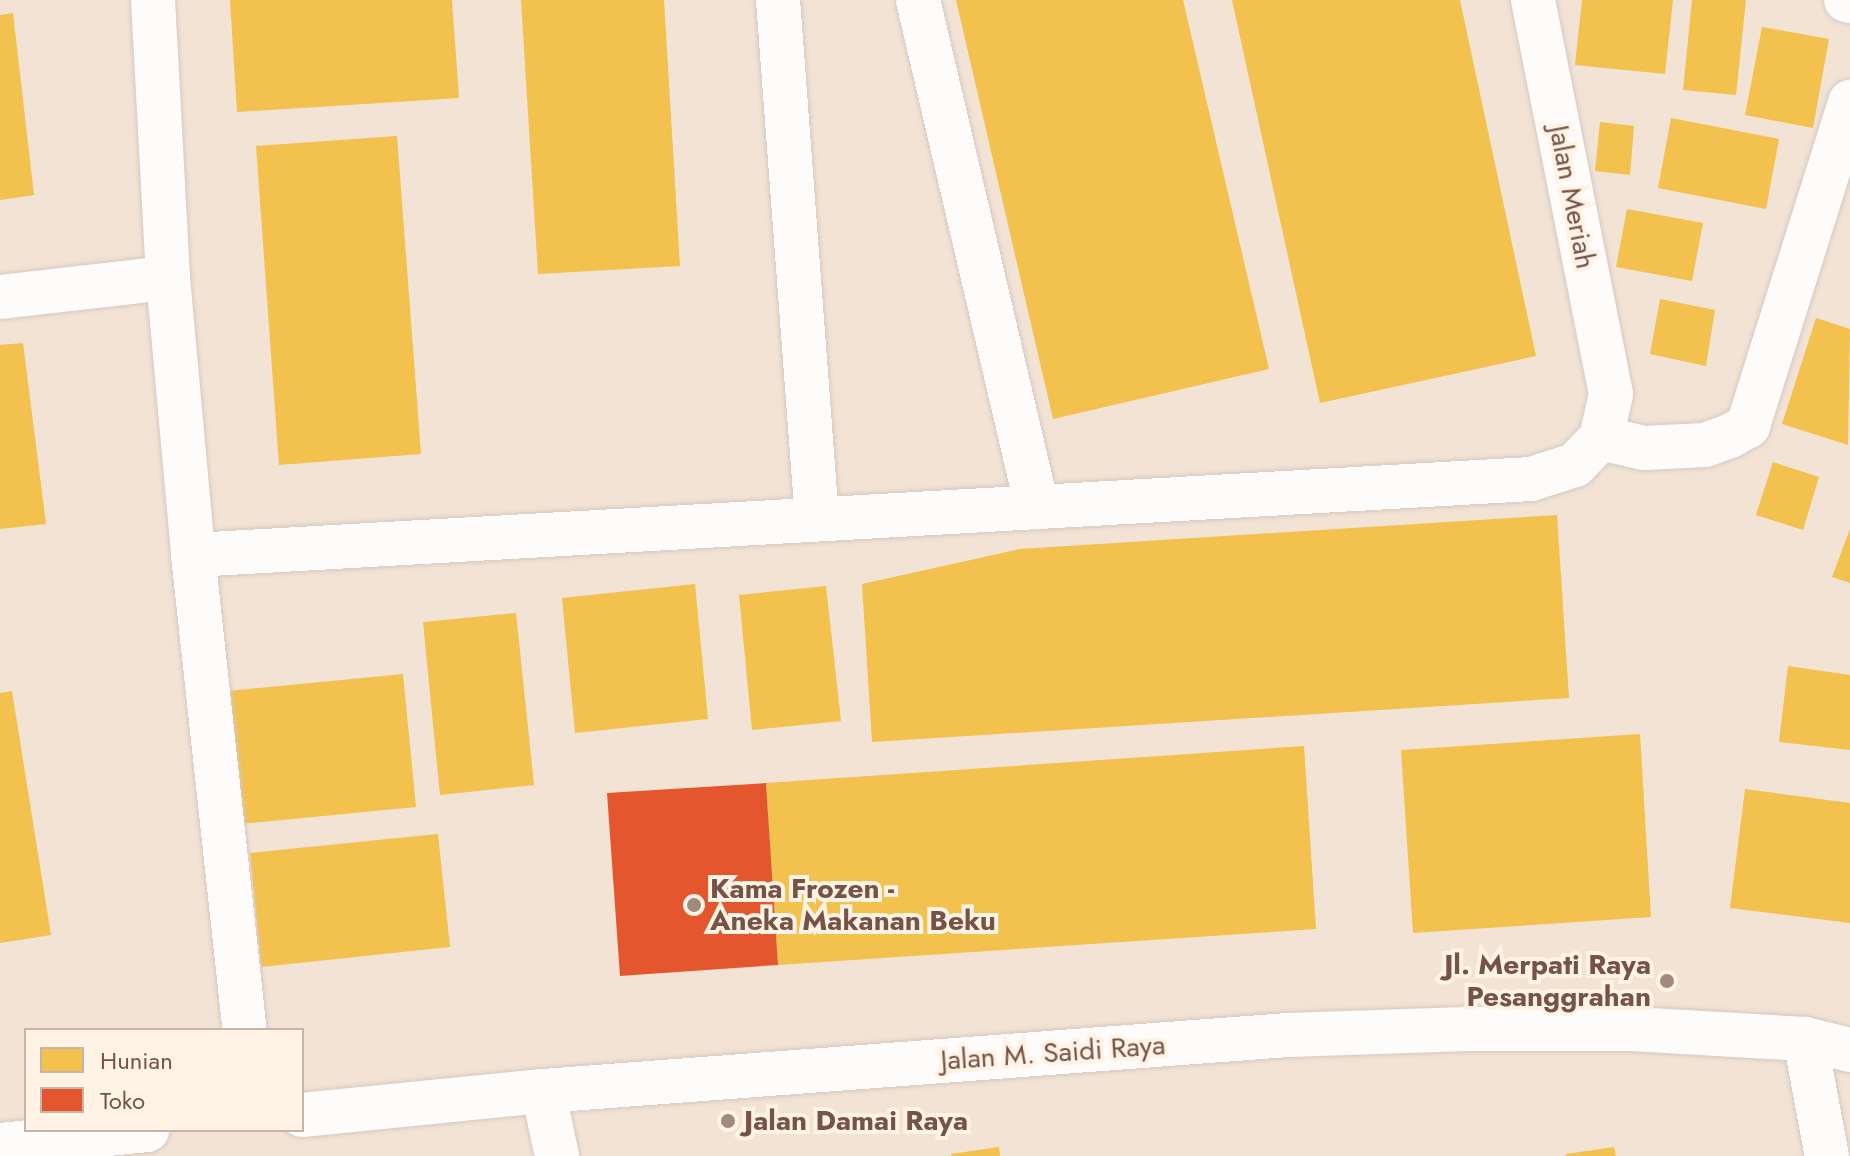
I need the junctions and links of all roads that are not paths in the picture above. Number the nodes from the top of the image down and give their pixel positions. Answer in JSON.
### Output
{"nodes":[{"id":1,"x":153,"y":0,"type":"edge"},
{"id":2,"x":778,"y":0,"type":"edge"},
{"id":3,"x":918,"y":0,"type":"edge"},
{"id":4,"x":1533,"y":0,"type":"edge"},
{"id":5,"x":1850,"y":102,"type":"edge"},
{"id":6,"x":168,"y":278,"type":"junction"},
{"id":7,"x":0,"y":297,"type":"edge"},
{"id":8,"x":1601,"y":438,"type":"junction"},
{"id":9,"x":1037,"y":507,"type":"junction"},
{"id":10,"x":817,"y":520,"type":"junction"},
{"id":11,"x":193,"y":555,"type":"junction"},
{"id":12,"x":245,"y":1028,"type":"edge"},
{"id":13,"x":1805,"y":1039,"type":"junction"},
{"id":14,"x":1850,"y":1050,"type":"edge"},
{"id":15,"x":543,"y":1091,"type":"junction"},
{"id":16,"x":304,"y":1115,"type":"edge"},
{"id":17,"x":127,"y":1132,"type":"edge"},
{"id":18,"x":0,"y":1145,"type":"edge"},
{"id":19,"x":557,"y":1156,"type":"edge"},
{"id":20,"x":1827,"y":1156,"type":"edge"}],
"edges":[{"from":1,"to":6,"type":"street"},
{"from":2,"to":10,"type":"street"},
{"from":3,"to":9,"type":"street"},
{"from":4,"to":8,"type":"street","name":"Jalan Meriah"},
{"from":5,"to":8,"type":"street"},
{"from":6,"to":7,"type":"street"},
{"from":6,"to":11,"type":"street"},
{"from":8,"to":9,"type":"street"},
{"from":9,"to":10,"type":"street"},
{"from":10,"to":11,"type":"street"},
{"from":11,"to":12,"type":"street"},
{"from":13,"to":14,"type":"street","name":"Jalan M. Saidi Raya"},
{"from":13,"to":15,"type":"street","name":"Jalan M. Saidi Raya"},
{"from":13,"to":20,"type":"street"},
{"from":15,"to":16,"type":"street","name":"Jalan M. Saidi Raya"},
{"from":15,"to":19,"type":"street"},
{"from":17,"to":18,"type":"street"}]}
